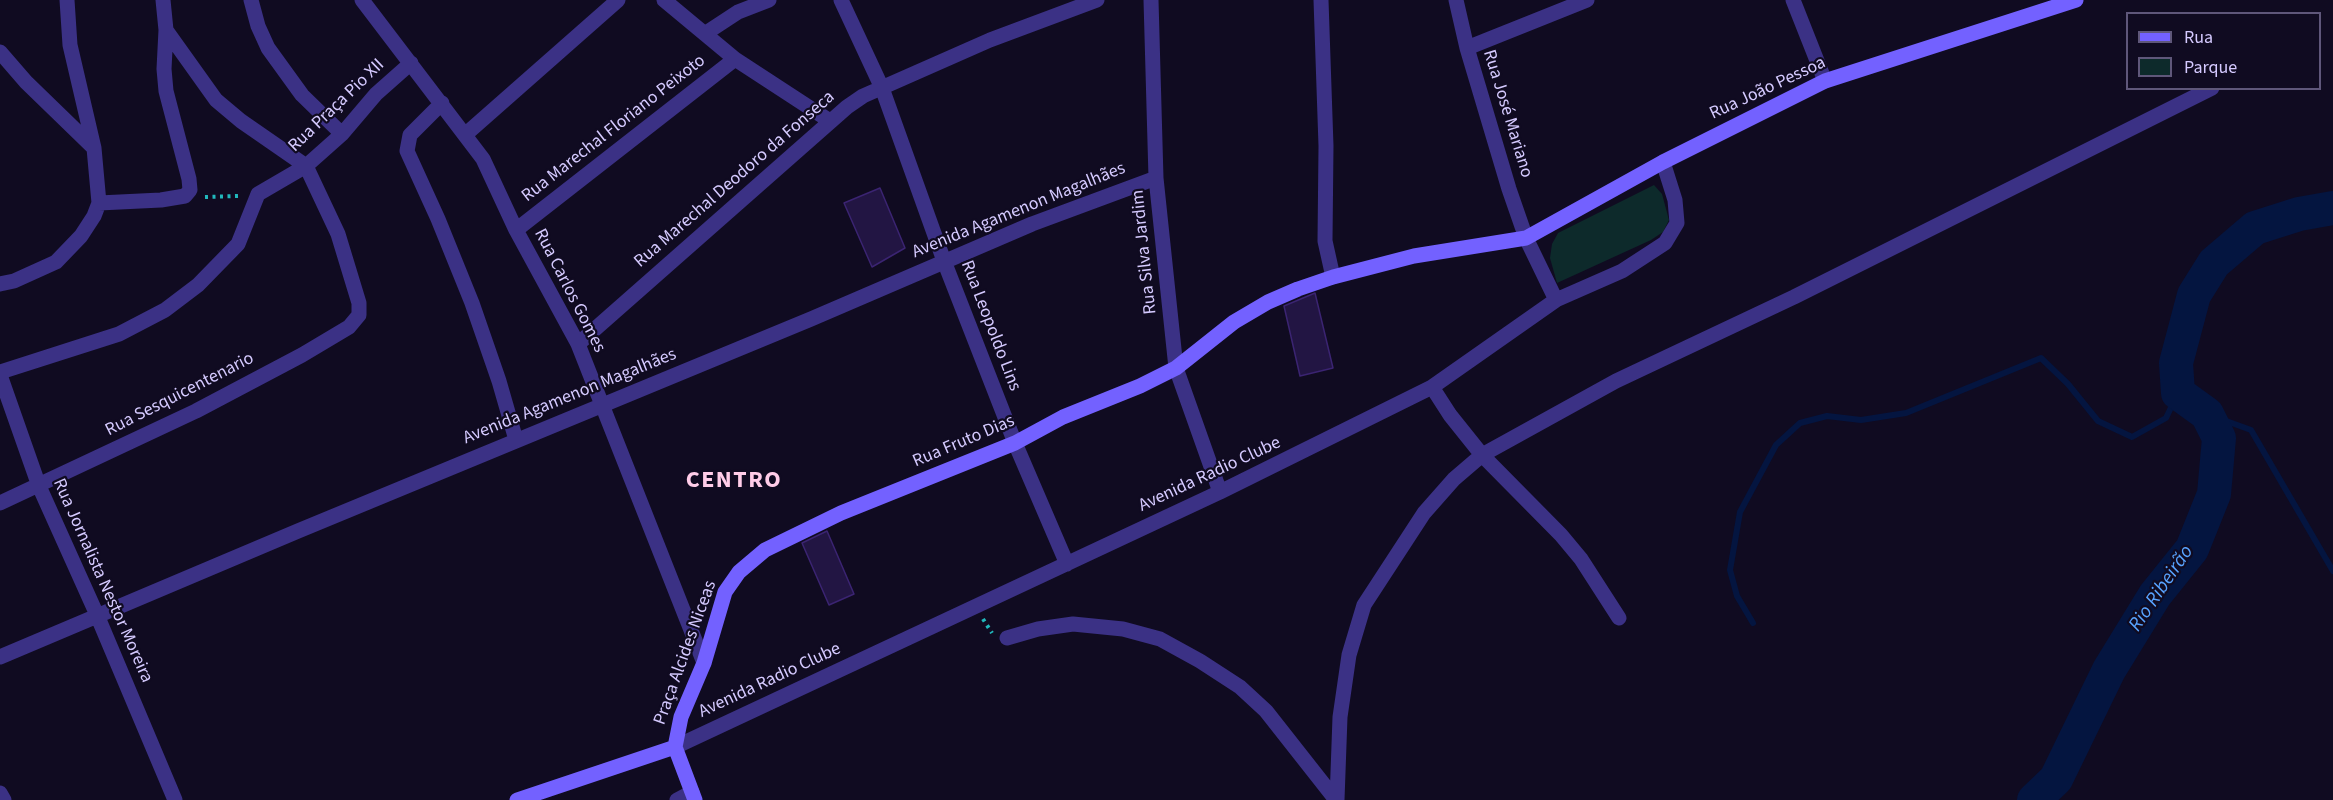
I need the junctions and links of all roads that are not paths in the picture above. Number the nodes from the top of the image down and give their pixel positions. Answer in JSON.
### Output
{"nodes":[{"id":1,"x":67,"y":0,"type":"edge"},
{"id":2,"x":163,"y":0,"type":"edge"},
{"id":3,"x":251,"y":0,"type":"edge"},
{"id":4,"x":362,"y":0,"type":"edge"},
{"id":5,"x":618,"y":0,"type":"edge"},
{"id":6,"x":664,"y":0,"type":"edge"},
{"id":7,"x":769,"y":0,"type":"edge"},
{"id":8,"x":841,"y":0,"type":"edge"},
{"id":9,"x":1097,"y":0,"type":"edge"},
{"id":10,"x":1151,"y":0,"type":"edge"},
{"id":11,"x":1321,"y":0,"type":"edge"},
{"id":12,"x":1456,"y":0,"type":"edge"},
{"id":13,"x":1587,"y":0,"type":"edge"},
{"id":14,"x":1793,"y":0,"type":"edge"},
{"id":15,"x":2076,"y":0,"type":"edge"},
{"id":16,"x":733,"y":6,"type":"edge"},
{"id":17,"x":166,"y":30,"type":"junction"},
{"id":18,"x":706,"y":33,"type":"junction"},
{"id":19,"x":1467,"y":48,"type":"junction"},
{"id":20,"x":0,"y":52,"type":"edge"},
{"id":21,"x":735,"y":59,"type":"junction"},
{"id":22,"x":411,"y":63,"type":"junction"},
{"id":23,"x":1825,"y":81,"type":"junction"},
{"id":24,"x":882,"y":88,"type":"junction"},
{"id":25,"x":2208,"y":90,"type":"edge"},
{"id":26,"x":442,"y":103,"type":"junction"},
{"id":27,"x":830,"y":121,"type":"junction"},
{"id":28,"x":342,"y":134,"type":"junction"},
{"id":29,"x":466,"y":134,"type":"junction"},
{"id":30,"x":94,"y":148,"type":"junction"},
{"id":31,"x":1663,"y":162,"type":"junction"},
{"id":32,"x":306,"y":166,"type":"junction"},
{"id":33,"x":1156,"y":178,"type":"junction"},
{"id":34,"x":99,"y":203,"type":"junction"},
{"id":35,"x":516,"y":230,"type":"junction"},
{"id":36,"x":1526,"y":238,"type":"junction"},
{"id":37,"x":944,"y":261,"type":"junction"},
{"id":38,"x":1332,"y":277,"type":"junction"},
{"id":39,"x":0,"y":284,"type":"edge"},
{"id":40,"x":1556,"y":300,"type":"junction"},
{"id":41,"x":578,"y":344,"type":"junction"},
{"id":42,"x":1176,"y":368,"type":"junction"},
{"id":43,"x":0,"y":374,"type":"edge"},
{"id":44,"x":1431,"y":387,"type":"junction"},
{"id":45,"x":601,"y":405,"type":"junction"},
{"id":46,"x":516,"y":440,"type":"junction"},
{"id":47,"x":1015,"y":443,"type":"junction"},
{"id":48,"x":1482,"y":455,"type":"junction"},
{"id":49,"x":39,"y":486,"type":"junction"},
{"id":50,"x":1220,"y":492,"type":"junction"},
{"id":51,"x":0,"y":503,"type":"edge"},
{"id":52,"x":765,"y":550,"type":"joint"},
{"id":53,"x":1067,"y":564,"type":"junction"},
{"id":54,"x":97,"y":615,"type":"junction"},
{"id":55,"x":1618,"y":618,"type":"dead end"},
{"id":56,"x":1006,"y":638,"type":"road end"},
{"id":57,"x":0,"y":657,"type":"edge"},
{"id":58,"x":704,"y":663,"type":"junction"},
{"id":59,"x":675,"y":747,"type":"junction"},
{"id":60,"x":0,"y":793,"type":"edge"},
{"id":61,"x":693,"y":796,"type":"edge"},
{"id":62,"x":4,"y":800,"type":"edge"},
{"id":63,"x":175,"y":800,"type":"edge"},
{"id":64,"x":517,"y":800,"type":"edge"},
{"id":65,"x":677,"y":800,"type":"edge"},
{"id":66,"x":1336,"y":800,"type":"edge"}],
"edges":[{"from":1,"to":30,"type":"street"},
{"from":2,"to":17,"type":"street"},
{"from":3,"to":28,"type":"street"},
{"from":4,"to":22,"type":"street","name":"Rua Carlos Gomes"},
{"from":5,"to":29,"type":"street"},
{"from":6,"to":18,"type":"street"},
{"from":7,"to":16,"type":"street"},
{"from":8,"to":24,"type":"street","name":"Rua Leopoldo Lins"},
{"from":9,"to":24,"type":"street","name":"Rua Marechal Deodoro da Fonseca"},
{"from":10,"to":33,"type":"street","name":"Rua Silva Jardim"},
{"from":11,"to":38,"type":"street"},
{"from":12,"to":19,"type":"street","name":"Rua José Mariano"},
{"from":13,"to":19,"type":"street"},
{"from":14,"to":23,"type":"street"},
{"from":15,"to":23,"type":"street","name":"Rua João Pessoa"},
{"from":16,"to":18,"type":"street"},
{"from":17,"to":32,"type":"street"},
{"from":17,"to":34,"type":"street"},
{"from":18,"to":21,"type":"street"},
{"from":19,"to":36,"type":"street","name":"Rua José Mariano"},
{"from":20,"to":30,"type":"street"},
{"from":21,"to":27,"type":"street"},
{"from":21,"to":35,"type":"street","name":"Rua Marechal Floriano Peixoto"},
{"from":22,"to":26,"type":"street","name":"Rua Carlos Gomes"},
{"from":22,"to":28,"type":"street","name":"Rua Praça Pio XII"},
{"from":23,"to":31,"type":"street","name":"Rua João Pessoa"},
{"from":24,"to":27,"type":"street","name":"Rua Marechal Deodoro da Fonseca"},
{"from":24,"to":37,"type":"street","name":"Rua Leopoldo Lins"},
{"from":25,"to":48,"type":"street"},
{"from":26,"to":29,"type":"street","name":"Rua Carlos Gomes"},
{"from":26,"to":46,"type":"street"},
{"from":27,"to":41,"type":"street","name":"Rua Marechal Deodoro da Fonseca"},
{"from":28,"to":32,"type":"street","name":"Rua Praça Pio XII"},
{"from":29,"to":35,"type":"street","name":"Rua Carlos Gomes"},
{"from":30,"to":34,"type":"street"},
{"from":31,"to":36,"type":"street","name":"Rua João Pessoa"},
{"from":31,"to":40,"type":"street","name":"Avenida Radio Clube"},
{"from":32,"to":43,"type":"street","name":"Rua Praça Pio XII"},
{"from":32,"to":49,"type":"street","name":"Rua Sesquicentenario"},
{"from":33,"to":37,"type":"street","name":"Avenida Agamenon Magalhães"},
{"from":33,"to":42,"type":"street","name":"Rua Silva Jardim"},
{"from":34,"to":39,"type":"street"},
{"from":35,"to":41,"type":"street","name":"Rua Carlos Gomes"},
{"from":36,"to":38,"type":"street","name":"Rua João Pessoa"},
{"from":36,"to":40,"type":"street","name":"Rua José Mariano"},
{"from":37,"to":45,"type":"street","name":"Avenida Agamenon Magalhães"},
{"from":37,"to":47,"type":"street","name":"Rua Leopoldo Lins"},
{"from":38,"to":42,"type":"street","name":"Rua Fruto Dias"},
{"from":40,"to":44,"type":"street","name":"Avenida Radio Clube"},
{"from":41,"to":45,"type":"street","name":"Rua Carlos Gomes"},
{"from":42,"to":47,"type":"street","name":"Rua Fruto Dias"},
{"from":42,"to":50,"type":"street","name":"Rua Silva Jardim"},
{"from":43,"to":49,"type":"street","name":"Rua Jornalista Nestor Moreira"},
{"from":44,"to":48,"type":"street"},
{"from":44,"to":50,"type":"street","name":"Avenida Radio Clube"},
{"from":45,"to":46,"type":"street","name":"Avenida Agamenon Magalhães"},
{"from":45,"to":58,"type":"street","name":"Rua Carlos Gomes"},
{"from":46,"to":54,"type":"street","name":"Avenida Agamenon Magalhães"},
{"from":47,"to":52,"type":"street","name":"Rua Fruto Dias"},
{"from":47,"to":53,"type":"street","name":"Rua Leopoldo Lins"},
{"from":48,"to":55,"type":"street"},
{"from":48,"to":66,"type":"street"},
{"from":49,"to":51,"type":"street","name":"Rua Sesquicentenario"},
{"from":49,"to":54,"type":"street","name":"Rua Jornalista Nestor Moreira"},
{"from":50,"to":53,"type":"street","name":"Avenida Radio Clube"},
{"from":52,"to":58,"type":"street","name":"Praça Alcides Niceas"},
{"from":53,"to":59,"type":"street","name":"Avenida Radio Clube"},
{"from":54,"to":57,"type":"street","name":"Avenida Agamenon Magalhães"},
{"from":54,"to":63,"type":"street","name":"Rua Jornalista Nestor Moreira"},
{"from":56,"to":66,"type":"street"},
{"from":58,"to":59,"type":"street","name":"Praça Alcides Niceas"},
{"from":59,"to":61,"type":"street"},
{"from":59,"to":64,"type":"street"},
{"from":60,"to":62,"type":"street"},
{"from":61,"to":65,"type":"street"}]}
